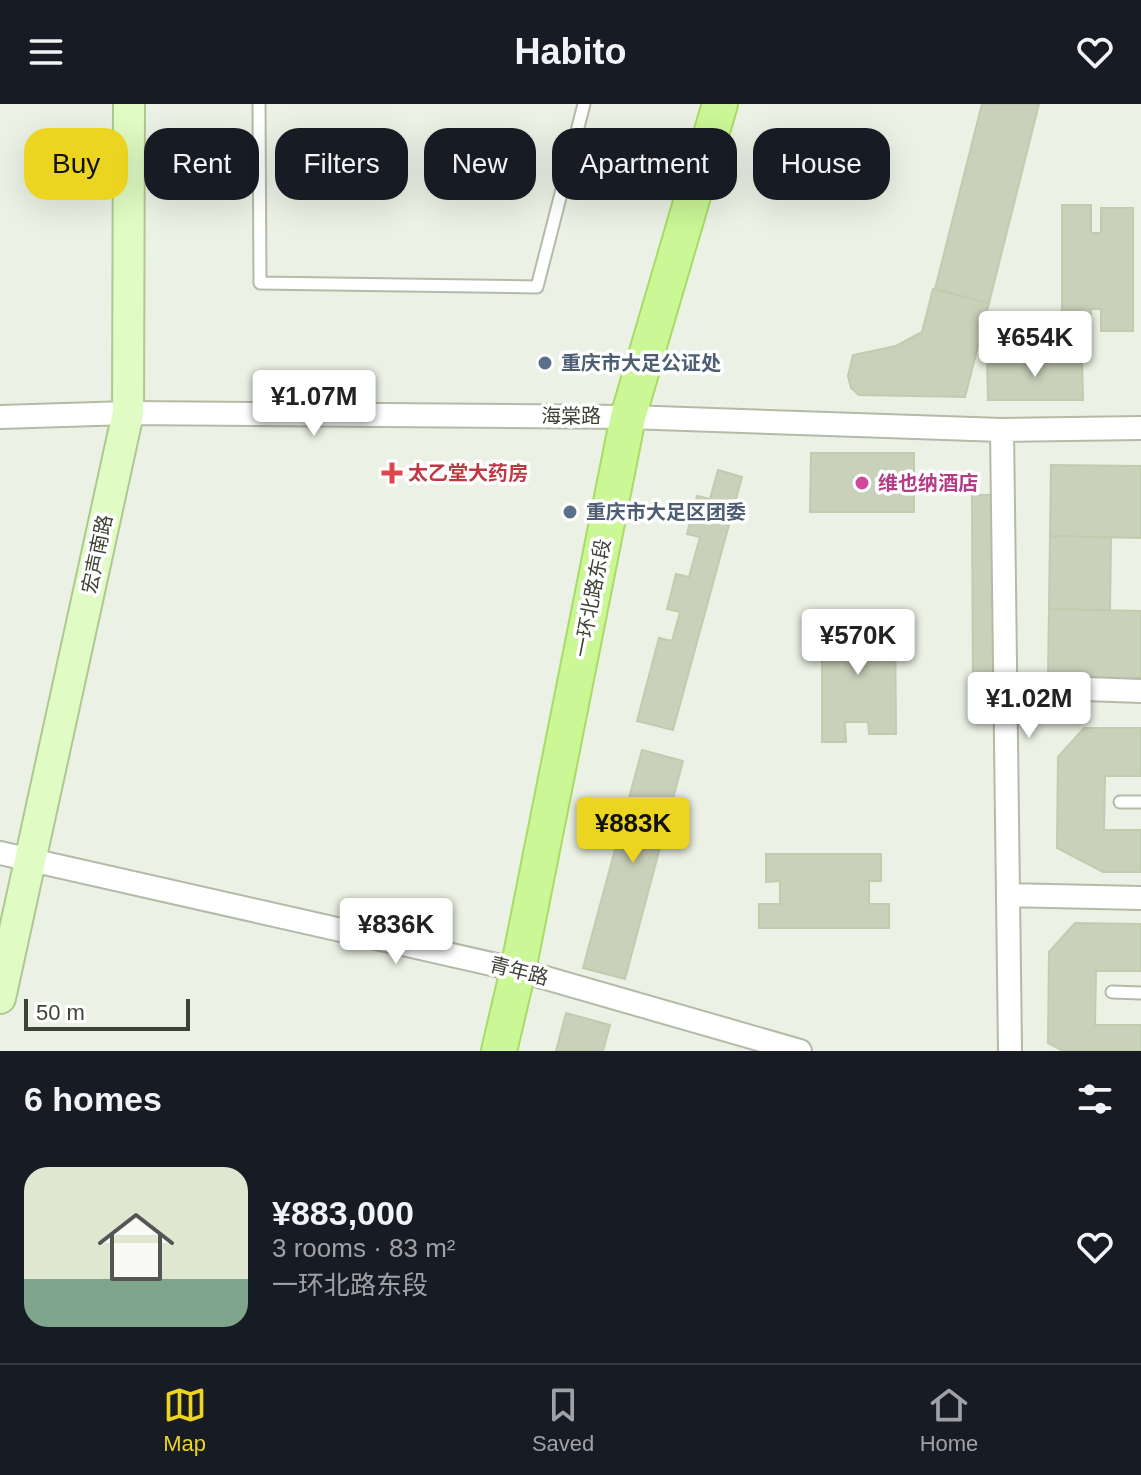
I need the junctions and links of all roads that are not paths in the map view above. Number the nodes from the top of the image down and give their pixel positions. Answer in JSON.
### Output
{"nodes":[{"id":1,"x":129,"y":104,"type":"edge"},
{"id":2,"x":259,"y":104,"type":"edge"},
{"id":3,"x":584,"y":104,"type":"edge"},
{"id":4,"x":720,"y":104,"type":"edge"},
{"id":5,"x":128,"y":413,"type":"junction"},
{"id":6,"x":0,"y":417,"type":"edge"},
{"id":7,"x":628,"y":417,"type":"junction"},
{"id":8,"x":1141,"y":428,"type":"edge"},
{"id":9,"x":1002,"y":430,"type":"junction"},
{"id":10,"x":1006,"y":686,"type":"junction"},
{"id":11,"x":1141,"y":691,"type":"edge"},
{"id":12,"x":1120,"y":802,"type":"dead end"},
{"id":13,"x":1141,"y":802,"type":"edge"},
{"id":14,"x":0,"y":853,"type":"edge"},
{"id":15,"x":1008,"y":895,"type":"junction"},
{"id":16,"x":1141,"y":898,"type":"edge"},
{"id":17,"x":518,"y":970,"type":"junction"},
{"id":18,"x":1112,"y":992,"type":"dead end"},
{"id":19,"x":1141,"y":993,"type":"edge"},
{"id":20,"x":0,"y":998,"type":"edge"},
{"id":21,"x":499,"y":1051,"type":"edge"},
{"id":22,"x":800,"y":1051,"type":"edge"},
{"id":23,"x":1010,"y":1051,"type":"edge"}],
"edges":[{"from":1,"to":5,"type":"street","name":"宏声南路"},
{"from":2,"to":3,"type":"lane"},
{"from":4,"to":7,"type":"main road","name":"一环北路东段"},
{"from":5,"to":6,"type":"street","name":"海棠路"},
{"from":5,"to":7,"type":"street","name":"海棠路"},
{"from":5,"to":20,"type":"street","name":"宏声南路"},
{"from":7,"to":9,"type":"street","name":"海棠路"},
{"from":7,"to":17,"type":"main road","name":"一环北路东段"},
{"from":8,"to":9,"type":"street","name":"海棠路"},
{"from":9,"to":10,"type":"street"},
{"from":10,"to":11,"type":"street"},
{"from":10,"to":15,"type":"street"},
{"from":12,"to":13,"type":"lane"},
{"from":14,"to":17,"type":"street","name":"青年路"},
{"from":15,"to":16,"type":"street"},
{"from":15,"to":23,"type":"street"},
{"from":17,"to":21,"type":"main road","name":"一环北路东段"},
{"from":17,"to":22,"type":"street","name":"青年路"},
{"from":18,"to":19,"type":"lane"}]}
